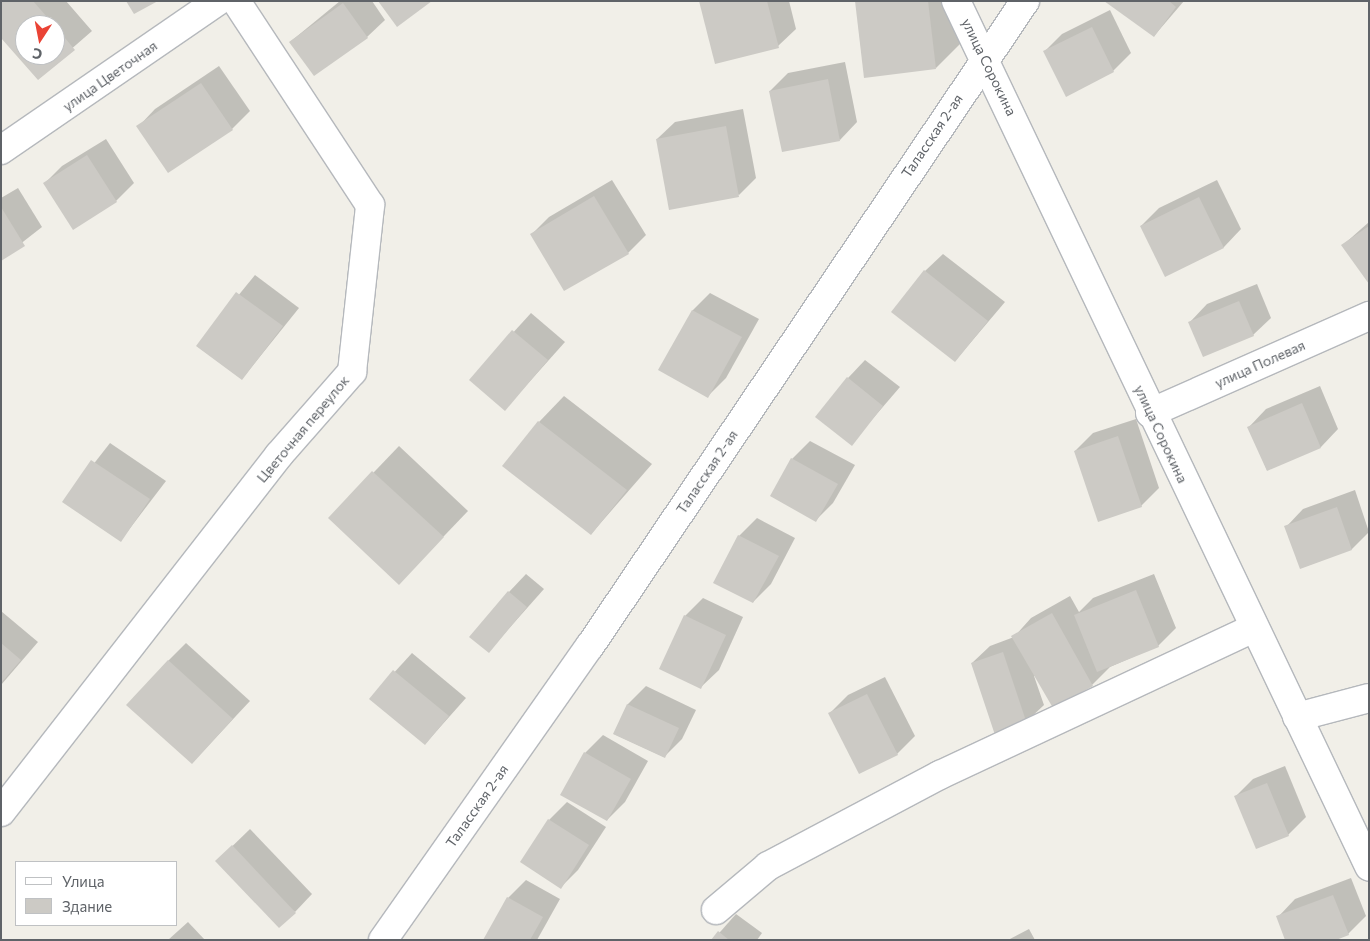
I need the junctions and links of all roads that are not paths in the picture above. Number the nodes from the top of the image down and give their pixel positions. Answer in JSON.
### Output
{"nodes":[{"id":1,"x":218,"y":1,"type":"edge"},
{"id":2,"x":236,"y":1,"type":"edge"},
{"id":3,"x":956,"y":1,"type":"edge"},
{"id":4,"x":1025,"y":1,"type":"edge"},
{"id":5,"x":985,"y":57,"type":"junction"},
{"id":6,"x":1,"y":150,"type":"edge"},
{"id":7,"x":1369,"y":316,"type":"edge"},
{"id":8,"x":1150,"y":413,"type":"junction"},
{"id":9,"x":1254,"y":628,"type":"junction"},
{"id":10,"x":1369,"y":698,"type":"edge"},
{"id":11,"x":1297,"y":717,"type":"junction"},
{"id":12,"x":1,"y":812,"type":"edge"},
{"id":13,"x":1369,"y":866,"type":"edge"},
{"id":14,"x":716,"y":910,"type":"dead end"},
{"id":15,"x":383,"y":940,"type":"edge"}],
"edges":[{"from":1,"to":6,"type":"street","name":"улица Цветочная"},
{"from":2,"to":12,"type":"street","name":"Цветочная переулок"},
{"from":3,"to":5,"type":"street","name":"улица Сорокина"},
{"from":4,"to":5,"type":"street","name":"Таласская 2-ая"},
{"from":5,"to":8,"type":"street","name":"улица Сорокина"},
{"from":5,"to":15,"type":"street","name":"Таласская 2-ая"},
{"from":7,"to":8,"type":"street","name":"улица Полевая"},
{"from":8,"to":9,"type":"street","name":"улица Сорокина"},
{"from":9,"to":11,"type":"street","name":"улица Сорокина"},
{"from":9,"to":14,"type":"street"},
{"from":10,"to":11,"type":"street"},
{"from":11,"to":13,"type":"street","name":"улица Сорокина"}]}
